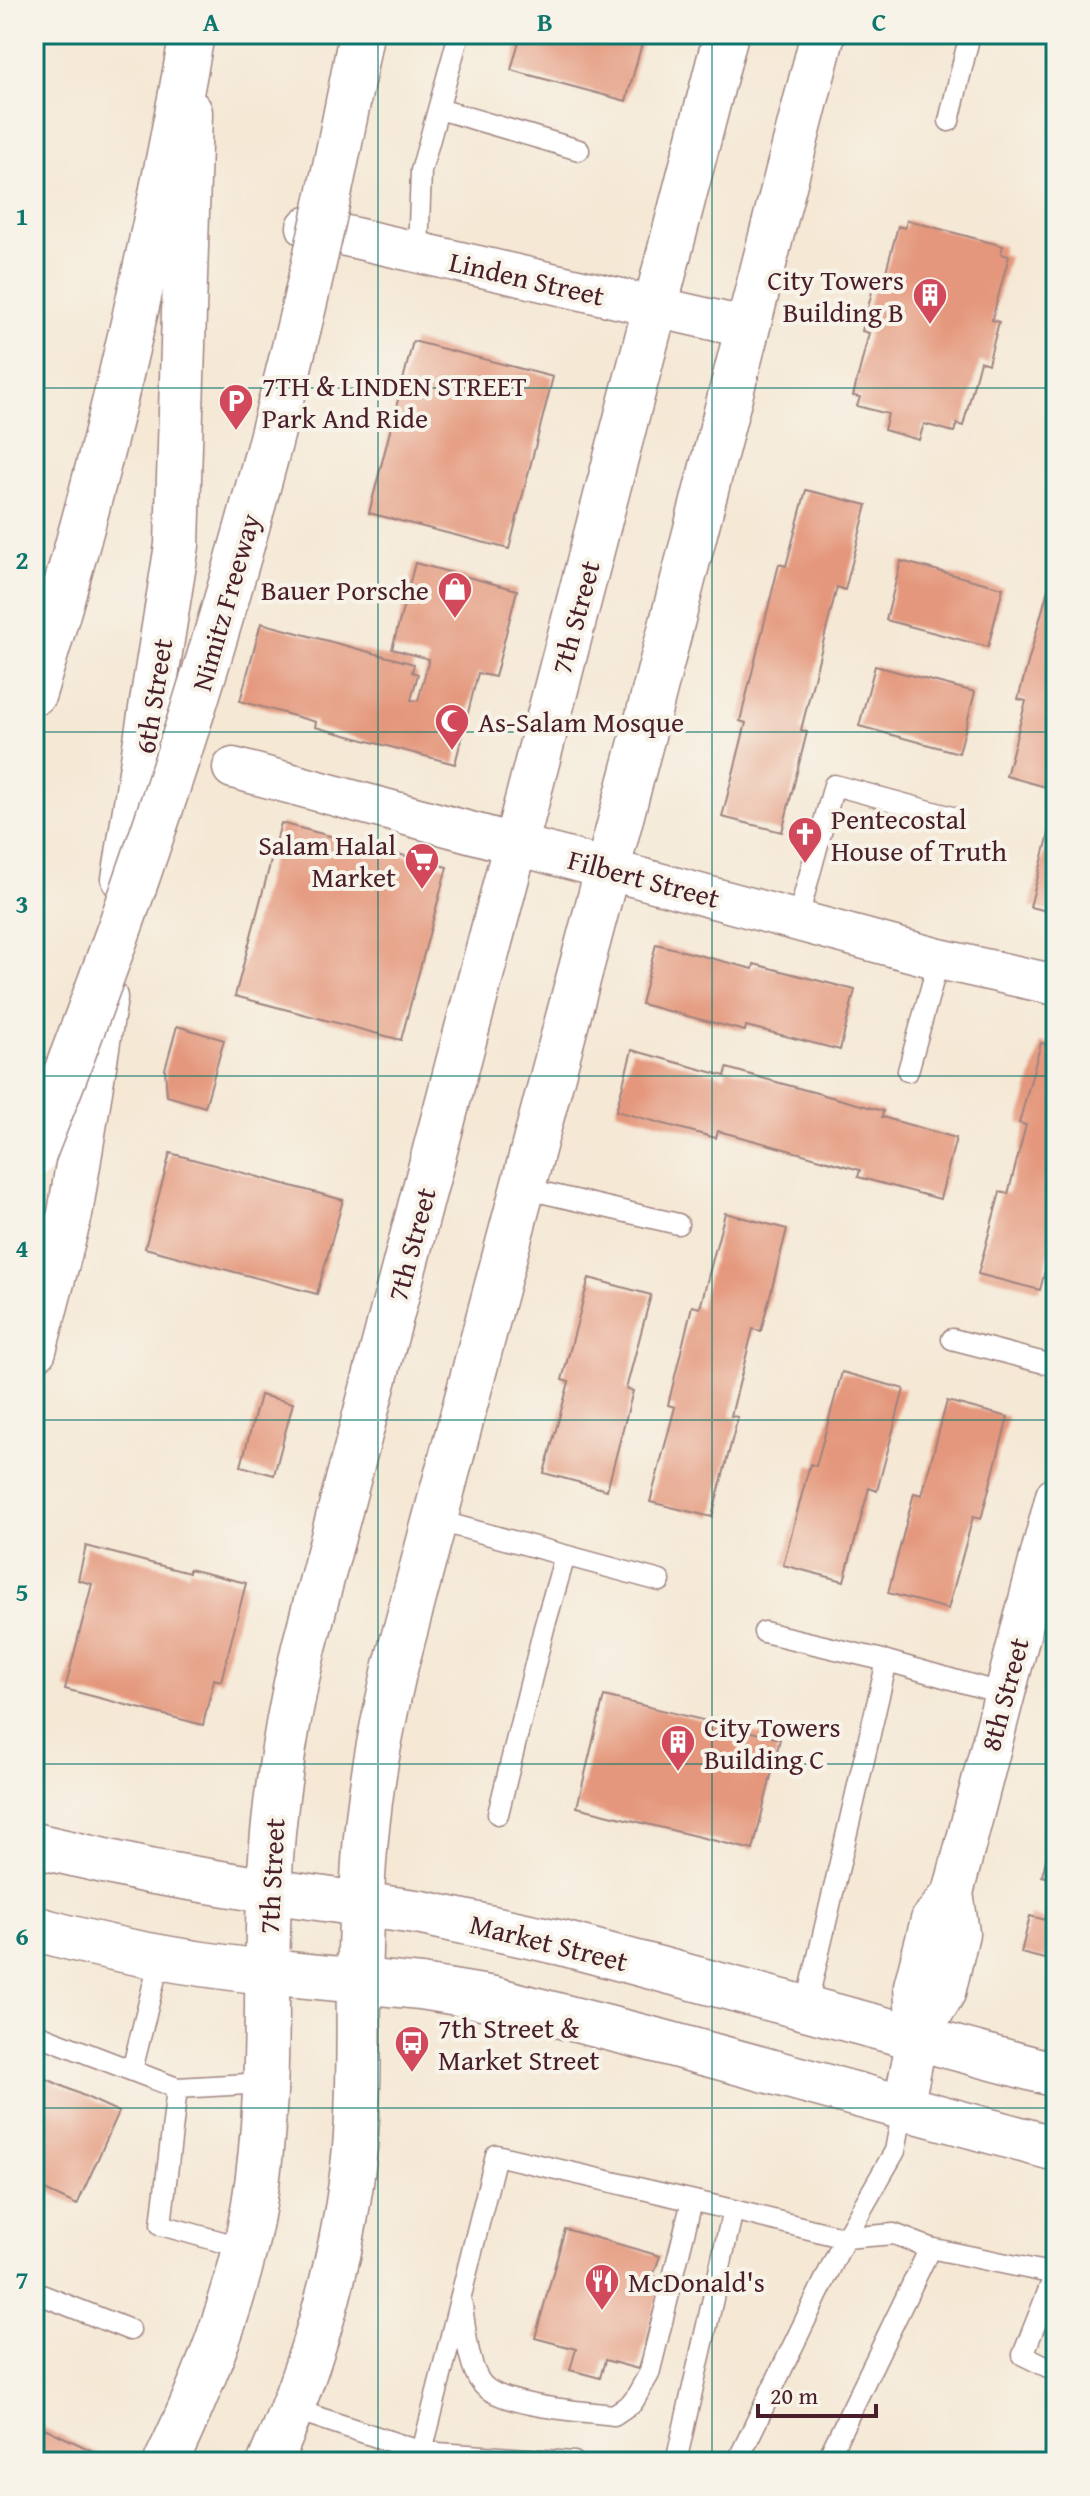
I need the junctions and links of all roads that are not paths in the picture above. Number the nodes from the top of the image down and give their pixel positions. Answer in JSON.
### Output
{"nodes":[{"id":1,"x":192,"y":34,"type":"edge"},
{"id":2,"x":361,"y":34,"type":"edge"},
{"id":3,"x":459,"y":34,"type":"edge"},
{"id":4,"x":726,"y":34,"type":"edge"},
{"id":5,"x":823,"y":34,"type":"edge"},
{"id":6,"x":970,"y":34,"type":"edge"},
{"id":7,"x":439,"y":109,"type":"junction"},
{"id":8,"x":949,"y":121,"type":"dead end"},
{"id":9,"x":579,"y":150,"type":"dead end"},
{"id":10,"x":307,"y":227,"type":"dead end"},
{"id":11,"x":418,"y":253,"type":"junction"},
{"id":12,"x":655,"y":306,"type":"junction"},
{"id":13,"x":748,"y":328,"type":"junction"},
{"id":14,"x":34,"y":693,"type":"edge"},
{"id":15,"x":233,"y":768,"type":"dead end"},
{"id":16,"x":952,"y":817,"type":"dead end"},
{"id":17,"x":516,"y":843,"type":"junction"},
{"id":18,"x":608,"y":868,"type":"junction"},
{"id":19,"x":797,"y":921,"type":"junction"},
{"id":20,"x":939,"y":959,"type":"junction"},
{"id":21,"x":1056,"y":985,"type":"edge"},
{"id":22,"x":908,"y":1071,"type":"dead end"},
{"id":23,"x":34,"y":1154,"type":"edge"},
{"id":24,"x":523,"y":1188,"type":"junction"},
{"id":25,"x":678,"y":1224,"type":"dead end"},
{"id":26,"x":952,"y":1339,"type":"dead end"},
{"id":27,"x":34,"y":1350,"type":"edge"},
{"id":28,"x":1056,"y":1366,"type":"edge"},
{"id":29,"x":1055,"y":1502,"type":"edge"},
{"id":30,"x":435,"y":1520,"type":"junction"},
{"id":31,"x":565,"y":1556,"type":"junction"},
{"id":32,"x":660,"y":1581,"type":"dead end"},
{"id":33,"x":764,"y":1632,"type":"dead end"},
{"id":34,"x":887,"y":1661,"type":"junction"},
{"id":35,"x":1004,"y":1694,"type":"junction"},
{"id":36,"x":498,"y":1814,"type":"dead end"},
{"id":37,"x":34,"y":1845,"type":"edge"},
{"id":38,"x":269,"y":1891,"type":"junction"},
{"id":39,"x":363,"y":1905,"type":"junction"},
{"id":40,"x":34,"y":1928,"type":"edge"},
{"id":41,"x":160,"y":1958,"type":"junction"},
{"id":42,"x":267,"y":1972,"type":"junction"},
{"id":43,"x":359,"y":1980,"type":"junction"},
{"id":44,"x":806,"y":2008,"type":"junction"},
{"id":45,"x":34,"y":2033,"type":"edge"},
{"id":46,"x":917,"y":2038,"type":"junction"},
{"id":47,"x":132,"y":2070,"type":"junction"},
{"id":48,"x":1056,"y":2075,"type":"edge"},
{"id":49,"x":265,"y":2083,"type":"junction"},
{"id":50,"x":177,"y":2088,"type":"junction"},
{"id":51,"x":903,"y":2108,"type":"junction"},
{"id":52,"x":1056,"y":2149,"type":"edge"},
{"id":53,"x":692,"y":2201,"type":"junction"},
{"id":54,"x":733,"y":2210,"type":"junction"},
{"id":55,"x":845,"y":2238,"type":"junction"},
{"id":56,"x":244,"y":2248,"type":"junction"},
{"id":57,"x":930,"y":2248,"type":"junction"},
{"id":58,"x":1056,"y":2274,"type":"edge"},
{"id":59,"x":34,"y":2292,"type":"edge"},
{"id":60,"x":461,"y":2293,"type":"junction"},
{"id":61,"x":130,"y":2330,"type":"dead end"},
{"id":62,"x":1056,"y":2371,"type":"edge"},
{"id":63,"x":293,"y":2409,"type":"junction"},
{"id":64,"x":419,"y":2457,"type":"edge"},
{"id":65,"x":166,"y":2462,"type":"edge"},
{"id":66,"x":270,"y":2462,"type":"edge"},
{"id":67,"x":574,"y":2462,"type":"edge"},
{"id":68,"x":676,"y":2462,"type":"edge"},
{"id":69,"x":737,"y":2462,"type":"edge"},
{"id":70,"x":826,"y":2462,"type":"edge"}],
"edges":[{"from":1,"to":14,"type":"main road"},
{"from":1,"to":27,"type":"main road","name":"6th Street"},
{"from":2,"to":23,"type":"main road","name":"Nimitz Freeway","bridge":true},
{"from":3,"to":7,"type":"lane"},
{"from":4,"to":12,"type":"main road","name":"7th Street"},
{"from":5,"to":13,"type":"main road"},
{"from":6,"to":8,"type":"lane"},
{"from":7,"to":9,"type":"lane"},
{"from":7,"to":11,"type":"lane"},
{"from":10,"to":11,"type":"street","name":"Linden Street"},
{"from":11,"to":12,"type":"street","name":"Linden Street"},
{"from":12,"to":13,"type":"street","name":"Linden Street"},
{"from":12,"to":17,"type":"main road","name":"7th Street"},
{"from":13,"to":18,"type":"main road"},
{"from":15,"to":17,"type":"street","name":"Filbert Street"},
{"from":16,"to":19,"type":"lane"},
{"from":17,"to":18,"type":"street","name":"Filbert Street"},
{"from":17,"to":38,"type":"main road","name":"7th Street"},
{"from":18,"to":19,"type":"street","name":"Filbert Street"},
{"from":18,"to":24,"type":"main road"},
{"from":19,"to":20,"type":"street","name":"Filbert Street"},
{"from":20,"to":21,"type":"street","name":"Filbert Street"},
{"from":20,"to":22,"type":"lane"},
{"from":24,"to":25,"type":"lane"},
{"from":24,"to":30,"type":"main road"},
{"from":26,"to":28,"type":"lane"},
{"from":29,"to":35,"type":"street","name":"8th Street"},
{"from":30,"to":31,"type":"lane"},
{"from":30,"to":39,"type":"main road"},
{"from":31,"to":32,"type":"lane"},
{"from":31,"to":36,"type":"lane"},
{"from":33,"to":34,"type":"lane"},
{"from":34,"to":35,"type":"lane"},
{"from":34,"to":44,"type":"lane"},
{"from":35,"to":46,"type":"street","name":"8th Street"},
{"from":37,"to":38,"type":"main road","name":"Market Street"},
{"from":38,"to":39,"type":"main road","name":"Market Street"},
{"from":38,"to":42,"type":"main road","name":"7th Street"},
{"from":39,"to":43,"type":"main road"},
{"from":39,"to":44,"type":"main road","name":"Market Street"},
{"from":40,"to":41,"type":"main road"},
{"from":41,"to":42,"type":"main road"},
{"from":41,"to":47,"type":"lane"},
{"from":42,"to":43,"type":"main road"},
{"from":42,"to":49,"type":"main road","name":"7th Street"},
{"from":43,"to":51,"type":"main road"},
{"from":43,"to":63,"type":"main road"},
{"from":44,"to":46,"type":"main road","name":"Market Street"},
{"from":45,"to":47,"type":"lane"},
{"from":46,"to":48,"type":"main road","name":"Market Street"},
{"from":46,"to":51,"type":"street","name":"8th Street"},
{"from":47,"to":50,"type":"lane"},
{"from":49,"to":50,"type":"lane"},
{"from":49,"to":56,"type":"main road","name":"7th Street"},
{"from":50,"to":56,"type":"lane"},
{"from":51,"to":52,"type":"main road"},
{"from":51,"to":55,"type":"lane"},
{"from":53,"to":54,"type":"lane"},
{"from":53,"to":60,"type":"lane"},
{"from":53,"to":60,"type":"lane"},
{"from":54,"to":55,"type":"lane"},
{"from":54,"to":68,"type":"lane"},
{"from":55,"to":57,"type":"lane"},
{"from":55,"to":69,"type":"lane"},
{"from":56,"to":65,"type":"main road","name":"7th Street"},
{"from":57,"to":58,"type":"lane"},
{"from":57,"to":70,"type":"lane"},
{"from":58,"to":62,"type":"lane"},
{"from":59,"to":61,"type":"lane"},
{"from":60,"to":64,"type":"lane"},
{"from":63,"to":64,"type":"lane"},
{"from":63,"to":66,"type":"main road"},
{"from":64,"to":67,"type":"lane"}]}
